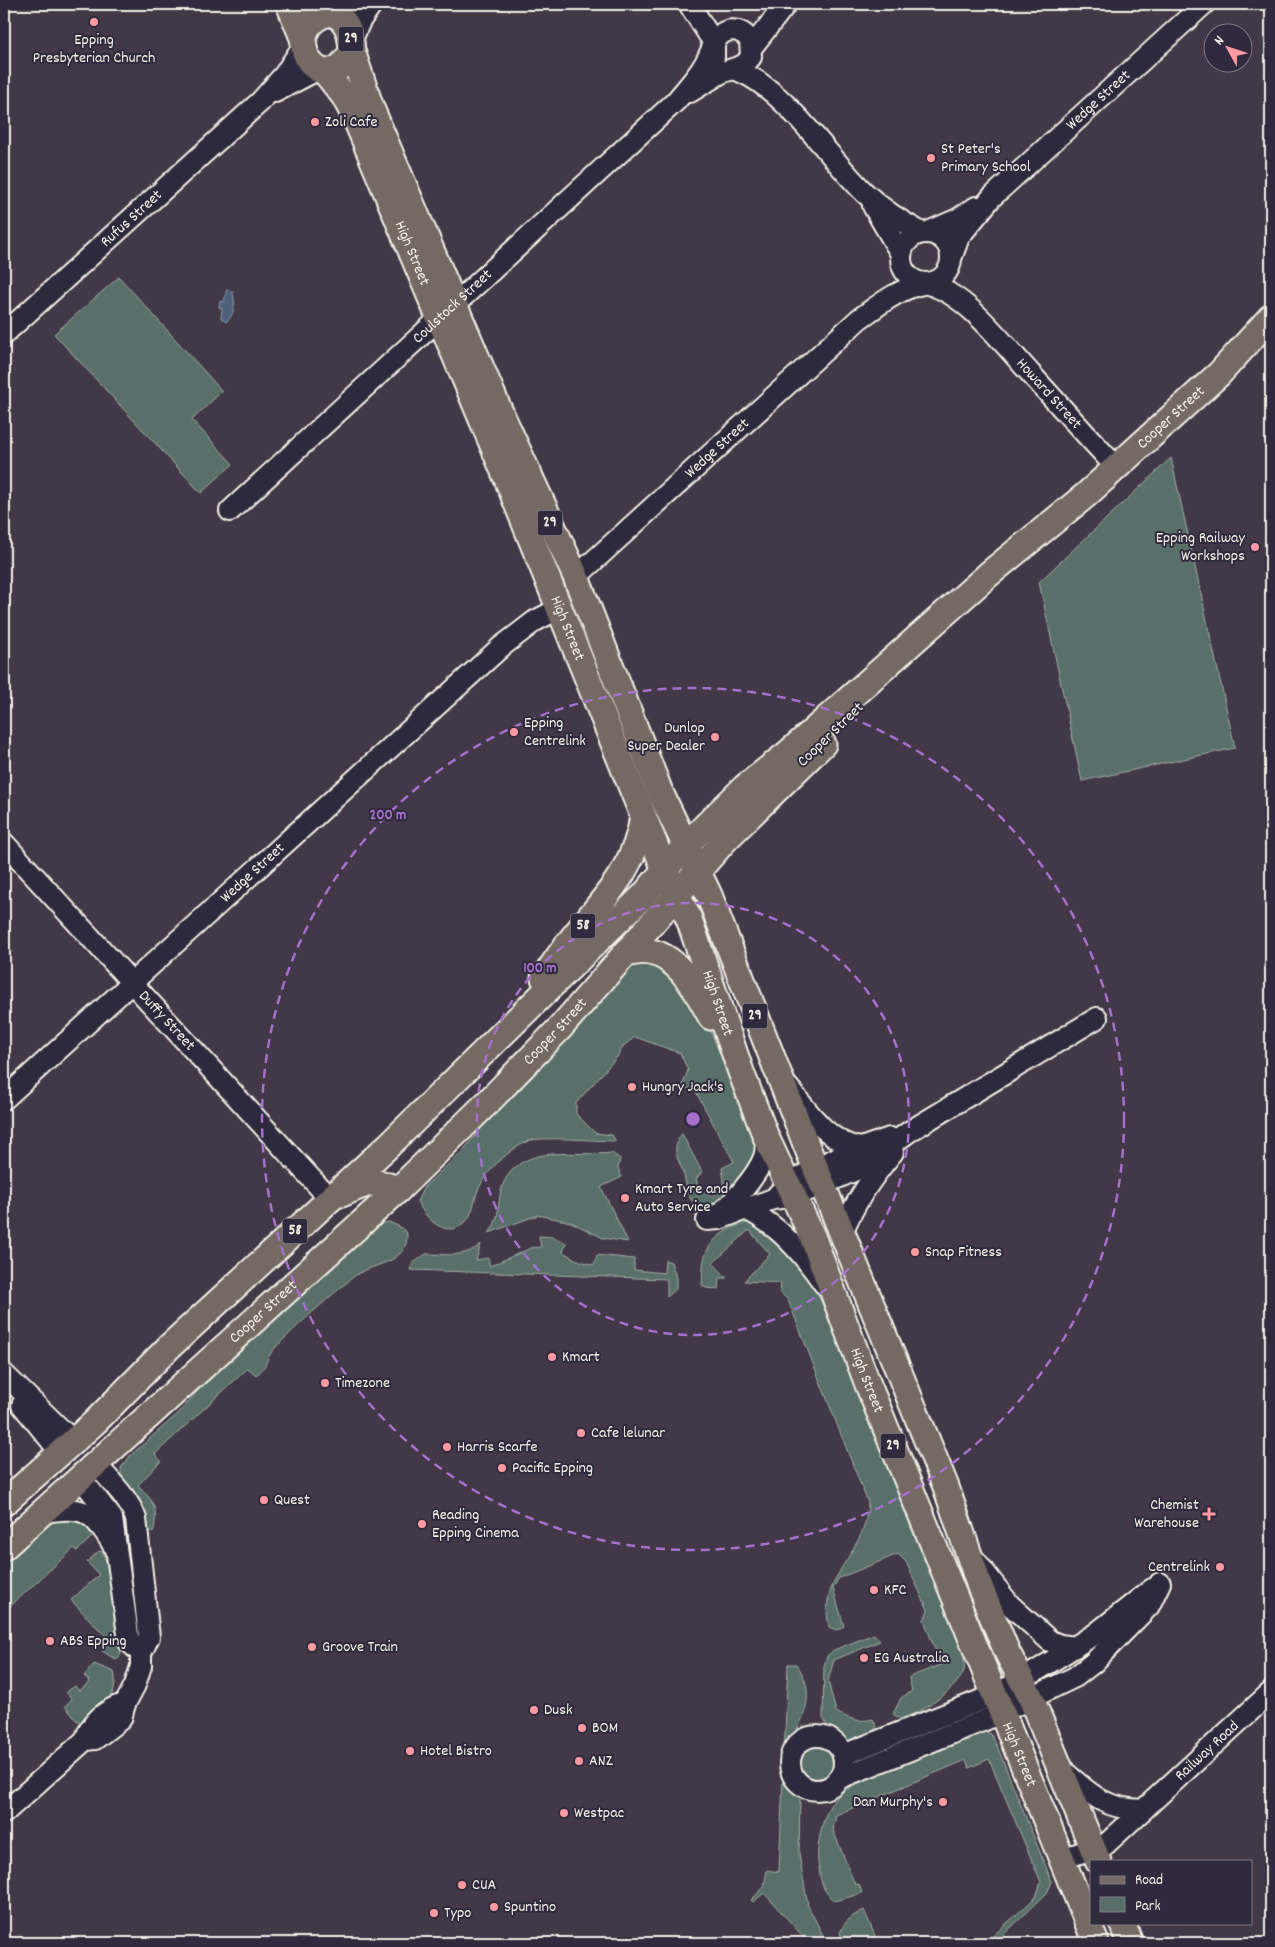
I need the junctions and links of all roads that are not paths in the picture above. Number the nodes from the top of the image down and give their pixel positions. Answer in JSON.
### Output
{"nodes":[{"id":1,"x":289,"y":4,"type":"edge"},
{"id":2,"x":372,"y":4,"type":"edge"},
{"id":3,"x":689,"y":4,"type":"edge"},
{"id":4,"x":696,"y":4,"type":"edge"},
{"id":5,"x":781,"y":4,"type":"edge"},
{"id":6,"x":786,"y":4,"type":"edge"},
{"id":7,"x":1204,"y":4,"type":"edge"},
{"id":8,"x":334,"y":9,"type":"edge"},
{"id":9,"x":732,"y":30,"type":"junction"},
{"id":10,"x":303,"y":42,"type":"junction"},
{"id":11,"x":713,"y":44,"type":"junction"},
{"id":12,"x":352,"y":47,"type":"junction"},
{"id":13,"x":752,"y":49,"type":"junction"},
{"id":14,"x":732,"y":69,"type":"junction"},
{"id":15,"x":321,"y":71,"type":"junction"},
{"id":16,"x":676,"y":101,"type":"junction"},
{"id":17,"x":260,"y":102,"type":"junction"},
{"id":18,"x":785,"y":105,"type":"junction"},
{"id":19,"x":866,"y":194,"type":"junction"},
{"id":20,"x":992,"y":197,"type":"junction"},
{"id":21,"x":924,"y":233,"type":"junction"},
{"id":22,"x":901,"y":257,"type":"junction"},
{"id":23,"x":952,"y":259,"type":"junction"},
{"id":24,"x":925,"y":284,"type":"junction"},
{"id":25,"x":1271,"y":310,"type":"edge"},
{"id":26,"x":447,"y":311,"type":"junction"},
{"id":27,"x":1271,"y":317,"type":"edge"},
{"id":28,"x":859,"y":319,"type":"junction"},
{"id":29,"x":981,"y":320,"type":"junction"},
{"id":30,"x":4,"y":334,"type":"edge"},
{"id":31,"x":1254,"y":337,"type":"junction"},
{"id":32,"x":1117,"y":468,"type":"junction"},
{"id":33,"x":1086,"y":495,"type":"junction"},
{"id":34,"x":230,"y":511,"type":"dead end"},
{"id":35,"x":576,"y":577,"type":"junction"},
{"id":36,"x":557,"y":600,"type":"junction"},
{"id":37,"x":643,"y":816,"type":"junction"},
{"id":38,"x":4,"y":843,"type":"edge"},
{"id":39,"x":684,"y":847,"type":"junction"},
{"id":40,"x":665,"y":870,"type":"junction"},
{"id":41,"x":696,"y":872,"type":"junction"},
{"id":42,"x":678,"y":895,"type":"junction"},
{"id":43,"x":624,"y":956,"type":"junction"},
{"id":44,"x":132,"y":983,"type":"junction"},
{"id":45,"x":1097,"y":1018,"type":"dead end"},
{"id":46,"x":509,"y":1029,"type":"junction"},
{"id":47,"x":741,"y":1072,"type":"junction"},
{"id":48,"x":778,"y":1075,"type":"junction"},
{"id":49,"x":4,"y":1099,"type":"edge"},
{"id":50,"x":910,"y":1132,"type":"junction"},
{"id":51,"x":766,"y":1137,"type":"junction"},
{"id":52,"x":860,"y":1148,"type":"junction"},
{"id":53,"x":820,"y":1178,"type":"junction"},
{"id":54,"x":398,"y":1190,"type":"junction"},
{"id":55,"x":785,"y":1193,"type":"junction"},
{"id":56,"x":330,"y":1199,"type":"junction"},
{"id":57,"x":745,"y":1209,"type":"junction"},
{"id":58,"x":842,"y":1233,"type":"junction"},
{"id":59,"x":837,"y":1302,"type":"junction"},
{"id":60,"x":4,"y":1374,"type":"edge"},
{"id":61,"x":4,"y":1382,"type":"edge"},
{"id":62,"x":67,"y":1446,"type":"junction"},
{"id":63,"x":88,"y":1471,"type":"junction"},
{"id":64,"x":4,"y":1503,"type":"edge"},
{"id":65,"x":40,"y":1513,"type":"junction"},
{"id":66,"x":4,"y":1547,"type":"edge"},
{"id":67,"x":967,"y":1548,"type":"junction"},
{"id":68,"x":115,"y":1549,"type":"junction"},
{"id":69,"x":1075,"y":1647,"type":"junction"},
{"id":70,"x":141,"y":1654,"type":"junction"},
{"id":71,"x":1027,"y":1689,"type":"junction"},
{"id":72,"x":1271,"y":1692,"type":"edge"},
{"id":73,"x":998,"y":1703,"type":"junction"},
{"id":74,"x":843,"y":1755,"type":"junction"},
{"id":75,"x":1057,"y":1765,"type":"junction"},
{"id":76,"x":840,"y":1778,"type":"junction"},
{"id":77,"x":1143,"y":1810,"type":"junction"},
{"id":78,"x":4,"y":1813,"type":"edge"},
{"id":79,"x":1095,"y":1855,"type":"edge"},
{"id":80,"x":1061,"y":1860,"type":"junction"},
{"id":81,"x":1122,"y":1924,"type":"edge"},
{"id":82,"x":1096,"y":1943,"type":"edge"},
{"id":83,"x":1130,"y":1943,"type":"edge"}],
"edges":[{"from":1,"to":10,"type":"main road","number":"29"},
{"from":2,"to":12,"type":"street"},
{"from":3,"to":11,"type":"street"},
{"from":4,"to":9,"type":"street"},
{"from":5,"to":9,"type":"street"},
{"from":6,"to":13,"type":"street"},
{"from":7,"to":20,"type":"street","name":"Wedge Street"},
{"from":8,"to":10,"type":"main road","number":"29"},
{"from":8,"to":12,"type":"main road","number":"29"},
{"from":9,"to":11,"type":"street"},
{"from":9,"to":13,"type":"street"},
{"from":10,"to":15,"type":"main road","number":"29"},
{"from":10,"to":17,"type":"street","name":"Rufus Street"},
{"from":11,"to":14,"type":"street"},
{"from":11,"to":16,"type":"street","name":"Coulstock Street"},
{"from":12,"to":15,"type":"main road","number":"29"},
{"from":12,"to":26,"type":"main road","name":"High Street","number":"29"},
{"from":13,"to":14,"type":"street"},
{"from":13,"to":18,"type":"street"},
{"from":14,"to":16,"type":"street","name":"Coulstock Street"},
{"from":14,"to":18,"type":"street"},
{"from":15,"to":17,"type":"street","name":"Rufus Street"},
{"from":15,"to":26,"type":"main road","name":"High Street","number":"29"},
{"from":16,"to":26,"type":"street","name":"Coulstock Street"},
{"from":17,"to":30,"type":"street","name":"Rufus Street"},
{"from":18,"to":19,"type":"street"},
{"from":19,"to":21,"type":"street"},
{"from":19,"to":22,"type":"street"},
{"from":20,"to":21,"type":"street","name":"Wedge Street"},
{"from":20,"to":23,"type":"street","name":"Wedge Street"},
{"from":21,"to":22,"type":"street"},
{"from":21,"to":23,"type":"street"},
{"from":22,"to":24,"type":"street"},
{"from":22,"to":28,"type":"street","name":"Wedge Street"},
{"from":23,"to":24,"type":"street"},
{"from":23,"to":29,"type":"street","name":"Howard Street"},
{"from":24,"to":28,"type":"street","name":"Wedge Street"},
{"from":24,"to":29,"type":"street","name":"Howard Street"},
{"from":25,"to":31,"type":"main road","name":"Cooper Street"},
{"from":26,"to":34,"type":"street","name":"Coulstock Street"},
{"from":26,"to":35,"type":"main road","name":"High Street","number":"29"},
{"from":26,"to":36,"type":"main road","name":"High Street","number":"29"},
{"from":27,"to":31,"type":"main road","name":"Cooper Street"},
{"from":28,"to":35,"type":"street","name":"Wedge Street"},
{"from":29,"to":32,"type":"street","name":"Howard Street"},
{"from":31,"to":32,"type":"main road","name":"Cooper Street"},
{"from":32,"to":33,"type":"main road","name":"Cooper Street"},
{"from":33,"to":39,"type":"main road","name":"Cooper Street"},
{"from":33,"to":41,"type":"main road","name":"Cooper Street"},
{"from":35,"to":36,"type":"main road","name":"Wedge Street"},
{"from":35,"to":39,"type":"main road","name":"High Street","number":"29"},
{"from":36,"to":37,"type":"main road","name":"High Street","number":"29"},
{"from":36,"to":44,"type":"street","name":"Wedge Street"},
{"from":37,"to":40,"type":"main road","name":"High Street","number":"29"},
{"from":37,"to":46,"type":"main road","number":"58"},
{"from":38,"to":44,"type":"street","name":"Duffy Street"},
{"from":39,"to":40,"type":"main road","name":"Cooper Street","number":"58"},
{"from":39,"to":41,"type":"main road","name":"High Street","number":"29"},
{"from":40,"to":42,"type":"main road","name":"High Street","number":"29"},
{"from":40,"to":46,"type":"main road","name":"Cooper Street","number":"58"},
{"from":41,"to":42,"type":"main road","name":"Cooper Street","number":"58"},
{"from":41,"to":48,"type":"main road","name":"High Street","number":"29"},
{"from":42,"to":43,"type":"main road","name":"Cooper Street","number":"58"},
{"from":42,"to":47,"type":"main road","name":"High Street","number":"29"},
{"from":43,"to":47,"type":"main road"},
{"from":43,"to":54,"type":"main road","name":"Cooper Street","number":"58"},
{"from":44,"to":49,"type":"street","name":"Wedge Street"},
{"from":44,"to":56,"type":"street","name":"Duffy Street"},
{"from":45,"to":50,"type":"street"},
{"from":46,"to":56,"type":"main road","name":"Cooper Street","number":"58"},
{"from":47,"to":51,"type":"main road","name":"High Street","number":"29"},
{"from":48,"to":52,"type":"street"},
{"from":48,"to":53,"type":"main road","name":"High Street","number":"29"},
{"from":50,"to":52,"type":"street"},
{"from":50,"to":53,"type":"street"},
{"from":50,"to":58,"type":"street"},
{"from":51,"to":55,"type":"main road","name":"High Street","number":"29"},
{"from":51,"to":57,"type":"street"},
{"from":52,"to":53,"type":"street"},
{"from":53,"to":55,"type":"street"},
{"from":53,"to":58,"type":"main road","name":"High Street","number":"29"},
{"from":54,"to":56,"type":"main road"},
{"from":54,"to":63,"type":"main road","name":"Cooper Street","number":"58"},
{"from":55,"to":57,"type":"street"},
{"from":55,"to":59,"type":"main road","name":"High Street","number":"29"},
{"from":56,"to":62,"type":"main road","name":"Cooper Street","number":"58"},
{"from":57,"to":59,"type":"street"},
{"from":58,"to":67,"type":"main road","name":"High Street","number":"29"},
{"from":59,"to":73,"type":"main road","name":"High Street","number":"29"},
{"from":60,"to":62,"type":"street"},
{"from":61,"to":62,"type":"street"},
{"from":62,"to":63,"type":"main road"},
{"from":62,"to":64,"type":"main road","name":"Cooper Street","number":"58"},
{"from":63,"to":65,"type":"main road","name":"Cooper Street","number":"58"},
{"from":63,"to":68,"type":"street"},
{"from":63,"to":70,"type":"street"},
{"from":65,"to":66,"type":"main road","name":"Cooper Street","number":"58"},
{"from":65,"to":68,"type":"street"},
{"from":67,"to":69,"type":"street"},
{"from":67,"to":71,"type":"main road","name":"High Street","number":"29"},
{"from":68,"to":70,"type":"street"},
{"from":69,"to":71,"type":"street"},
{"from":69,"to":71,"type":"street"},
{"from":70,"to":78,"type":"street"},
{"from":71,"to":73,"type":"street"},
{"from":71,"to":75,"type":"main road","name":"High Street","number":"29"},
{"from":72,"to":77,"type":"street","name":"Railway Road"},
{"from":73,"to":74,"type":"street"},
{"from":73,"to":76,"type":"street"},
{"from":73,"to":80,"type":"main road","name":"High Street","number":"29"},
{"from":74,"to":76,"type":"street"},
{"from":74,"to":76,"type":"street"},
{"from":75,"to":77,"type":"street"},
{"from":75,"to":79,"type":"main road","name":"High Street","number":"29"},
{"from":77,"to":79,"type":"street","name":"Railway Road"},
{"from":79,"to":80,"type":"street","name":"Railway Road"},
{"from":80,"to":82,"type":"main road","name":"High Street","number":"29"},
{"from":81,"to":83,"type":"main road"}]}
